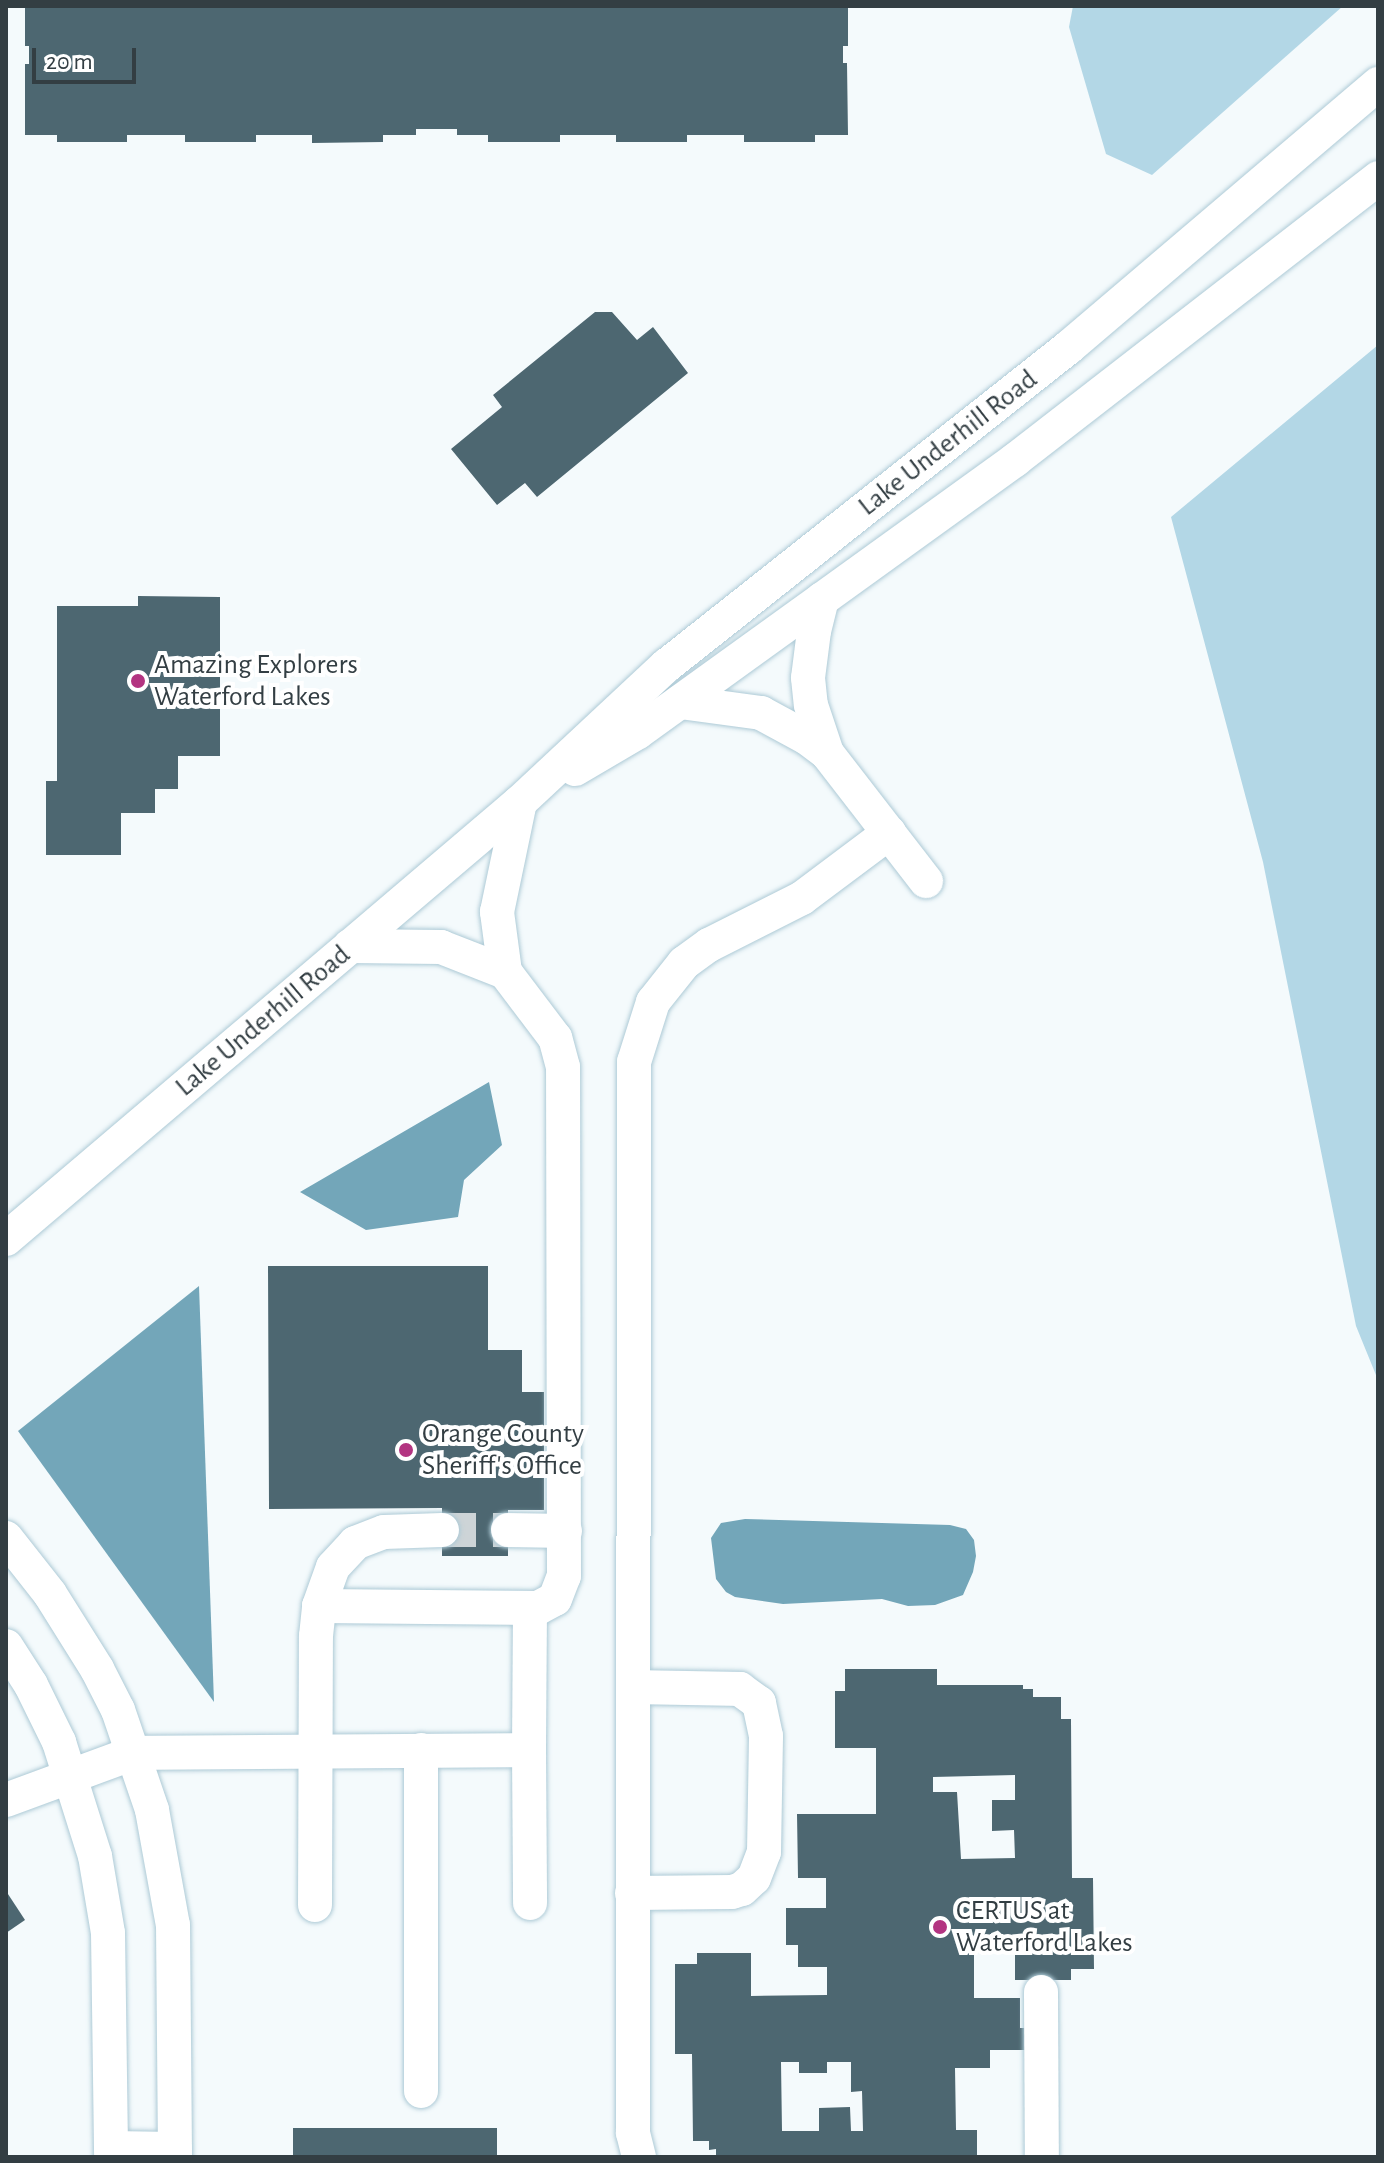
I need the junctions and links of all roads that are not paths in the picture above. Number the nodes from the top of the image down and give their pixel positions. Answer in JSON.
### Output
{"nodes":[{"id":1,"x":1378,"y":84,"type":"edge"},
{"id":2,"x":1378,"y":178,"type":"edge"},
{"id":3,"x":822,"y":599,"type":"junction"},
{"id":4,"x":680,"y":702,"type":"junction"},
{"id":5,"x":827,"y":753,"type":"junction"},
{"id":6,"x":520,"y":802,"type":"junction"},
{"id":7,"x":889,"y":833,"type":"junction"},
{"id":8,"x":926,"y":881,"type":"dead end"},
{"id":9,"x":350,"y":946,"type":"junction"},
{"id":10,"x":505,"y":972,"type":"junction"},
{"id":11,"x":6,"y":1239,"type":"edge"},
{"id":12,"x":442,"y":1530,"type":"tunnel mouth"},
{"id":13,"x":508,"y":1530,"type":"tunnel mouth"},
{"id":14,"x":565,"y":1531,"type":"junction"},
{"id":15,"x":6,"y":1538,"type":"edge"},
{"id":16,"x":319,"y":1606,"type":"junction"},
{"id":17,"x":530,"y":1609,"type":"junction"},
{"id":18,"x":6,"y":1646,"type":"edge"},
{"id":19,"x":634,"y":1687,"type":"junction"},
{"id":20,"x":316,"y":1750,"type":"junction"},
{"id":21,"x":421,"y":1750,"type":"junction"},
{"id":22,"x":529,"y":1750,"type":"junction"},
{"id":23,"x":134,"y":1753,"type":"junction"},
{"id":24,"x":71,"y":1775,"type":"junction"},
{"id":25,"x":6,"y":1800,"type":"edge"},
{"id":26,"x":632,"y":1893,"type":"junction"},
{"id":27,"x":530,"y":1903,"type":"dead end"},
{"id":28,"x":315,"y":1905,"type":"dead end"},
{"id":29,"x":1041,"y":1992,"type":"dead end"},
{"id":30,"x":421,"y":2091,"type":"dead end"},
{"id":31,"x":111,"y":2153,"type":"edge"},
{"id":32,"x":175,"y":2153,"type":"edge"},
{"id":33,"x":639,"y":2157,"type":"edge"},
{"id":34,"x":1042,"y":2157,"type":"edge"}],
"edges":[{"from":1,"to":6,"type":"street","name":"Lake Underhill Road"},
{"from":2,"to":3,"type":"street","name":"Lake Underhill Road"},
{"from":3,"to":4,"type":"street","name":"Lake Underhill Road"},
{"from":3,"to":5,"type":"street"},
{"from":4,"to":5,"type":"street"},
{"from":4,"to":6,"type":"street","name":"Lake Underhill Road"},
{"from":5,"to":7,"type":"street"},
{"from":6,"to":9,"type":"street","name":"Lake Underhill Road"},
{"from":6,"to":10,"type":"street"},
{"from":7,"to":8,"type":"street"},
{"from":7,"to":19,"type":"street"},
{"from":9,"to":10,"type":"street"},
{"from":9,"to":11,"type":"street","name":"Lake Underhill Road"},
{"from":10,"to":14,"type":"street"},
{"from":12,"to":16,"type":"street"},
{"from":13,"to":14,"type":"street"},
{"from":14,"to":17,"type":"street"},
{"from":15,"to":23,"type":"street"},
{"from":16,"to":17,"type":"street"},
{"from":16,"to":20,"type":"street"},
{"from":17,"to":22,"type":"street"},
{"from":18,"to":24,"type":"street"},
{"from":19,"to":26,"type":"street"},
{"from":19,"to":26,"type":"street"},
{"from":20,"to":21,"type":"street"},
{"from":20,"to":23,"type":"street"},
{"from":20,"to":28,"type":"street"},
{"from":21,"to":22,"type":"street"},
{"from":21,"to":30,"type":"street"},
{"from":22,"to":27,"type":"street"},
{"from":23,"to":24,"type":"street"},
{"from":23,"to":32,"type":"street"},
{"from":24,"to":25,"type":"street"},
{"from":24,"to":31,"type":"street"},
{"from":26,"to":33,"type":"street"},
{"from":29,"to":34,"type":"street"},
{"from":31,"to":32,"type":"street"}]}
